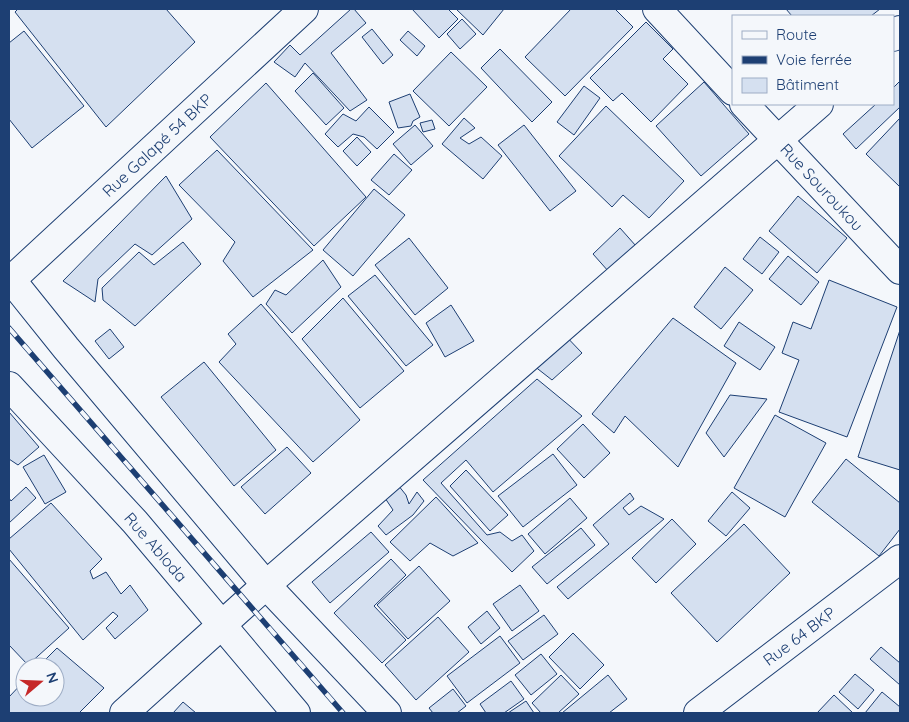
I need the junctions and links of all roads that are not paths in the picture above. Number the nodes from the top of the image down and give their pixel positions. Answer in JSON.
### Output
{"nodes":[{"id":1,"x":304,"y":9,"type":"edge"},
{"id":2,"x":657,"y":9,"type":"edge"},
{"id":3,"x":732,"y":90,"type":"edge"},
{"id":4,"x":745,"y":105,"type":"edge"},
{"id":5,"x":818,"y":105,"type":"edge"},
{"id":6,"x":778,"y":141,"type":"junction"},
{"id":7,"x":900,"y":270,"type":"edge"},
{"id":8,"x":10,"y":280,"type":"edge"},
{"id":9,"x":9,"y":386,"type":"edge"},
{"id":10,"x":900,"y":559,"type":"edge"},
{"id":11,"x":266,"y":585,"type":"junction"},
{"id":12,"x":223,"y":625,"type":"junction"},
{"id":13,"x":124,"y":713,"type":"edge"},
{"id":14,"x":296,"y":713,"type":"edge"},
{"id":15,"x":387,"y":713,"type":"edge"},
{"id":16,"x":698,"y":713,"type":"edge"}],
"edges":[{"from":1,"to":8,"type":"street","name":"Rue Galapé 54 BKP"},
{"from":2,"to":3,"type":"street"},
{"from":4,"to":6,"type":"street","name":"Rue Souroukou"},
{"from":5,"to":6,"type":"street"},
{"from":6,"to":7,"type":"street","name":"Rue Souroukou"},
{"from":6,"to":11,"type":"street"},
{"from":8,"to":11,"type":"street"},
{"from":9,"to":12,"type":"street","name":"Rue Abloda"},
{"from":10,"to":16,"type":"street","name":"Rue 64 BKP"},
{"from":11,"to":12,"type":"street"},
{"from":11,"to":15,"type":"street"},
{"from":12,"to":13,"type":"street"},
{"from":12,"to":14,"type":"street","name":"Rue Abloda"}]}
